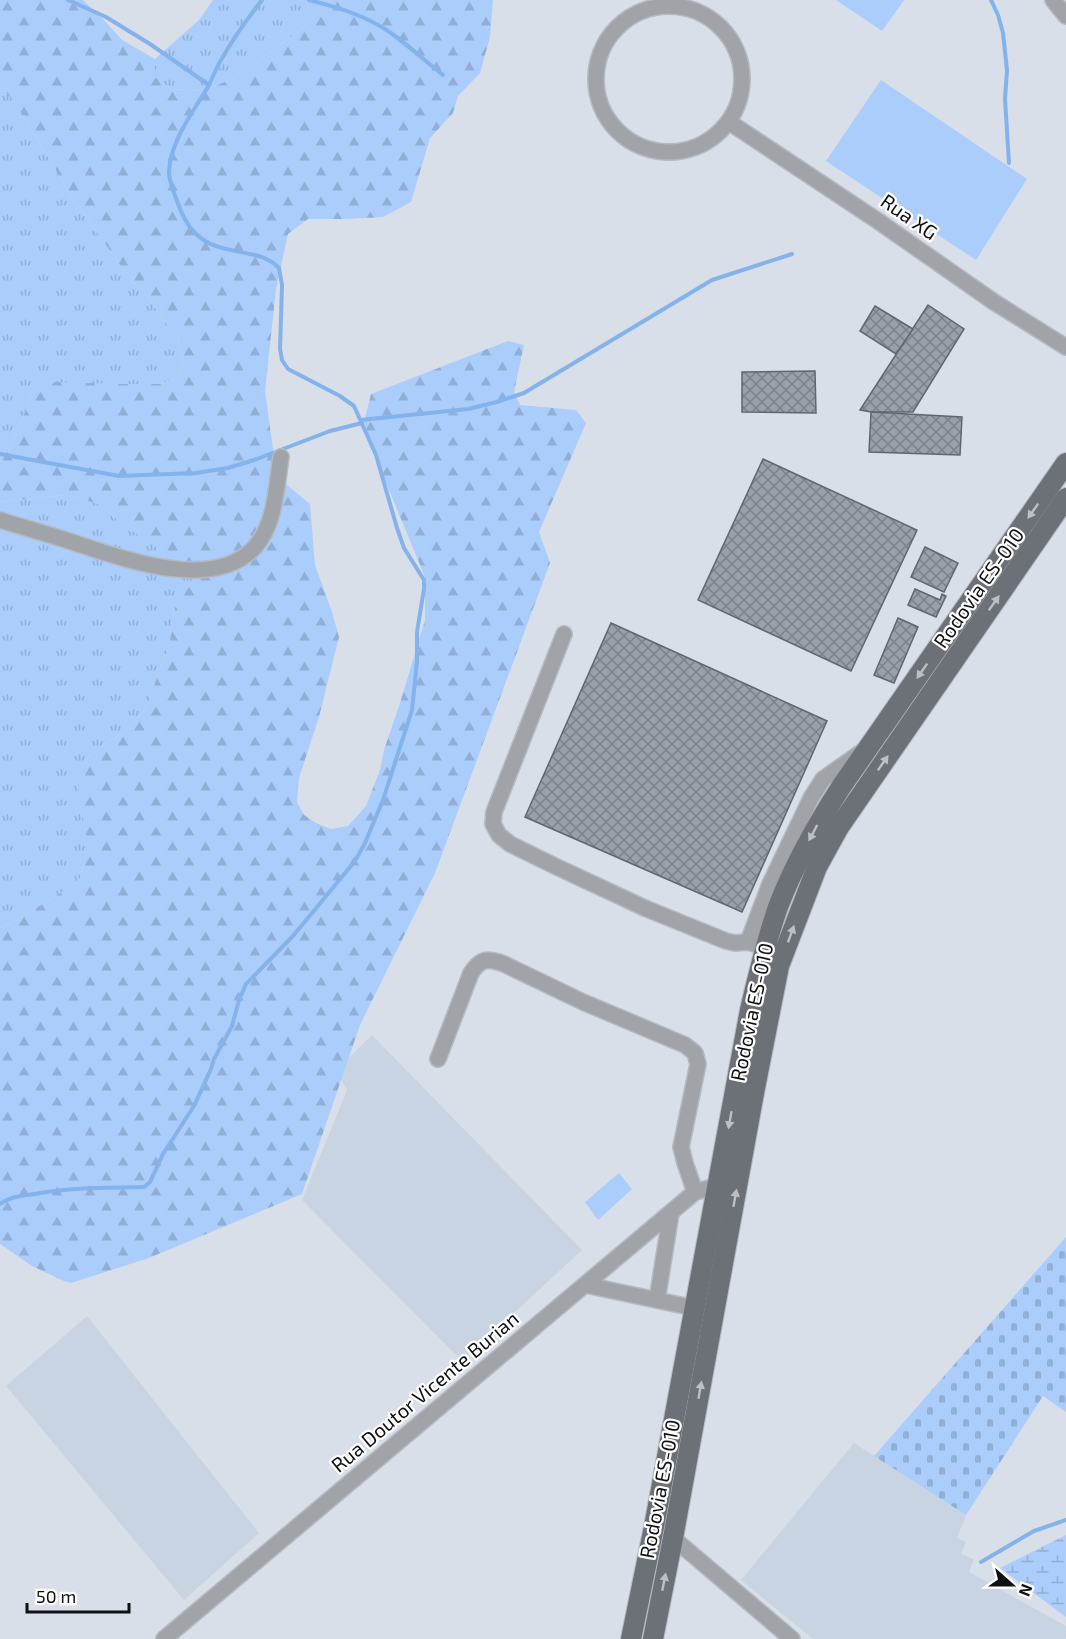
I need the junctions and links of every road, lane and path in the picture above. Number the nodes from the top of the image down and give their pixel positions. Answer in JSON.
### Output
{"nodes":[{"id":1,"x":1053,"y":0,"type":"edge"},
{"id":2,"x":1066,"y":16,"type":"edge"},
{"id":3,"x":729,"y":122,"type":"junction"},
{"id":4,"x":1066,"y":348,"type":"edge"},
{"id":5,"x":281,"y":457,"type":"dead end"},
{"id":6,"x":1066,"y":463,"type":"edge"},
{"id":7,"x":1066,"y":498,"type":"edge"},
{"id":8,"x":0,"y":520,"type":"edge"},
{"id":9,"x":564,"y":634,"type":"dead end"},
{"id":10,"x":756,"y":945,"type":"junction"},
{"id":11,"x":438,"y":1059,"type":"dead end"},
{"id":12,"x":717,"y":1186,"type":"junction"},
{"id":13,"x":695,"y":1192,"type":"junction"},
{"id":14,"x":672,"y":1213,"type":"junction"},
{"id":15,"x":586,"y":1285,"type":"junction"},
{"id":16,"x":657,"y":1300,"type":"junction"},
{"id":17,"x":694,"y":1308,"type":"junction"},
{"id":18,"x":673,"y":1538,"type":"junction"},
{"id":19,"x":164,"y":1639,"type":"edge"},
{"id":20,"x":631,"y":1639,"type":"edge"},
{"id":21,"x":653,"y":1639,"type":"edge"},
{"id":22,"x":792,"y":1639,"type":"edge"}],
"edges":[{"from":1,"to":2,"type":"street"},
{"from":3,"to":3,"type":"street"},
{"from":3,"to":4,"type":"street","name":"Rua XG"},
{"from":5,"to":8,"type":"street"},
{"from":6,"to":10,"type":"main road","name":"Rodovia ES-010","one_way":true},
{"from":18,"to":7,"type":"main road","name":"Rodovia ES-010","one_way":true},
{"from":9,"to":10,"type":"street"},
{"from":10,"to":12,"type":"main road","name":"Rodovia ES-010","one_way":true},
{"from":11,"to":13,"type":"street"},
{"from":12,"to":13,"type":"street","name":"Rua Doutor Vicente Burian"},
{"from":12,"to":17,"type":"main road","name":"Rodovia ES-010"},
{"from":13,"to":14,"type":"street","name":"Rua Doutor Vicente Burian"},
{"from":14,"to":15,"type":"street","name":"Rua Doutor Vicente Burian"},
{"from":14,"to":16,"type":"street"},
{"from":15,"to":16,"type":"street"},
{"from":15,"to":19,"type":"street","name":"Rua Doutor Vicente Burian"},
{"from":16,"to":17,"type":"street"},
{"from":17,"to":20,"type":"main road","name":"Rodovia ES-010"},
{"from":21,"to":18,"type":"main road","name":"Rodovia ES-010","one_way":true},
{"from":18,"to":22,"type":"street"}]}
